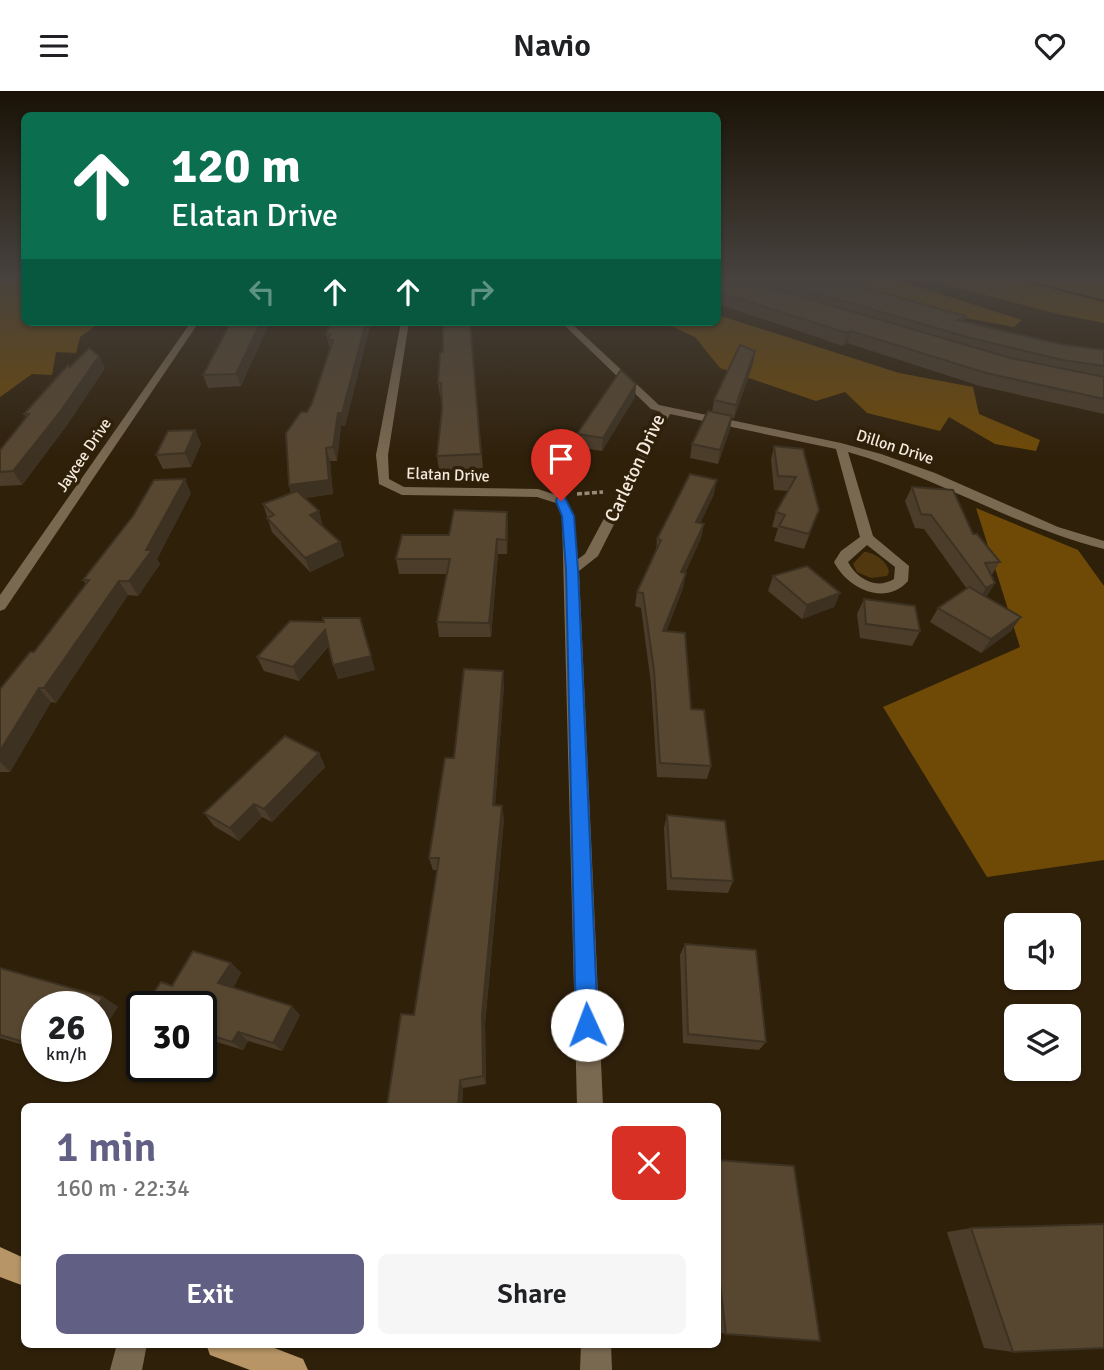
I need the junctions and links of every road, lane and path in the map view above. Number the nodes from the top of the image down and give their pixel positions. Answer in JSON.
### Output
{"nodes":[{"id":1,"x":184,"y":338,"type":"edge"},
{"id":2,"x":402,"y":338,"type":"edge"},
{"id":3,"x":582,"y":338,"type":"edge"},
{"id":4,"x":667,"y":410,"type":"junction"},
{"id":5,"x":841,"y":446,"type":"junction"},
{"id":6,"x":612,"y":492,"type":"dead end"},
{"id":7,"x":576,"y":494,"type":"dead end"},
{"id":8,"x":867,"y":538,"type":"dead end"},
{"id":9,"x":1104,"y":545,"type":"edge"},
{"id":10,"x":572,"y":570,"type":"junction"},
{"id":11,"x":0,"y":606,"type":"edge"},
{"id":12,"x":590,"y":1103,"type":"edge"},
{"id":13,"x":0,"y":1262,"type":"edge"},
{"id":14,"x":21,"y":1271,"type":"edge"},
{"id":15,"x":131,"y":1348,"type":"edge"},
{"id":16,"x":231,"y":1348,"type":"edge"},
{"id":17,"x":596,"y":1348,"type":"edge"},
{"id":18,"x":126,"y":1370,"type":"edge"},
{"id":19,"x":292,"y":1370,"type":"edge"},
{"id":20,"x":596,"y":1370,"type":"edge"}],
"edges":[{"from":1,"to":11,"type":"street","name":"Jaycee Drive"},
{"from":2,"to":10,"type":"street","name":"Elatan Drive"},
{"from":3,"to":4,"type":"street","name":"Carleton Drive"},
{"from":4,"to":5,"type":"street","name":"Dillon Drive"},
{"from":4,"to":10,"type":"street","name":"Carleton Drive"},
{"from":5,"to":8,"type":"street"},
{"from":5,"to":9,"type":"street","name":"Dillon Drive"},
{"from":6,"to":7,"type":"path"},
{"from":10,"to":12,"type":"street"},
{"from":13,"to":14,"type":"main road"},
{"from":15,"to":18,"type":"street"},
{"from":16,"to":19,"type":"main road"},
{"from":17,"to":20,"type":"street"}]}
